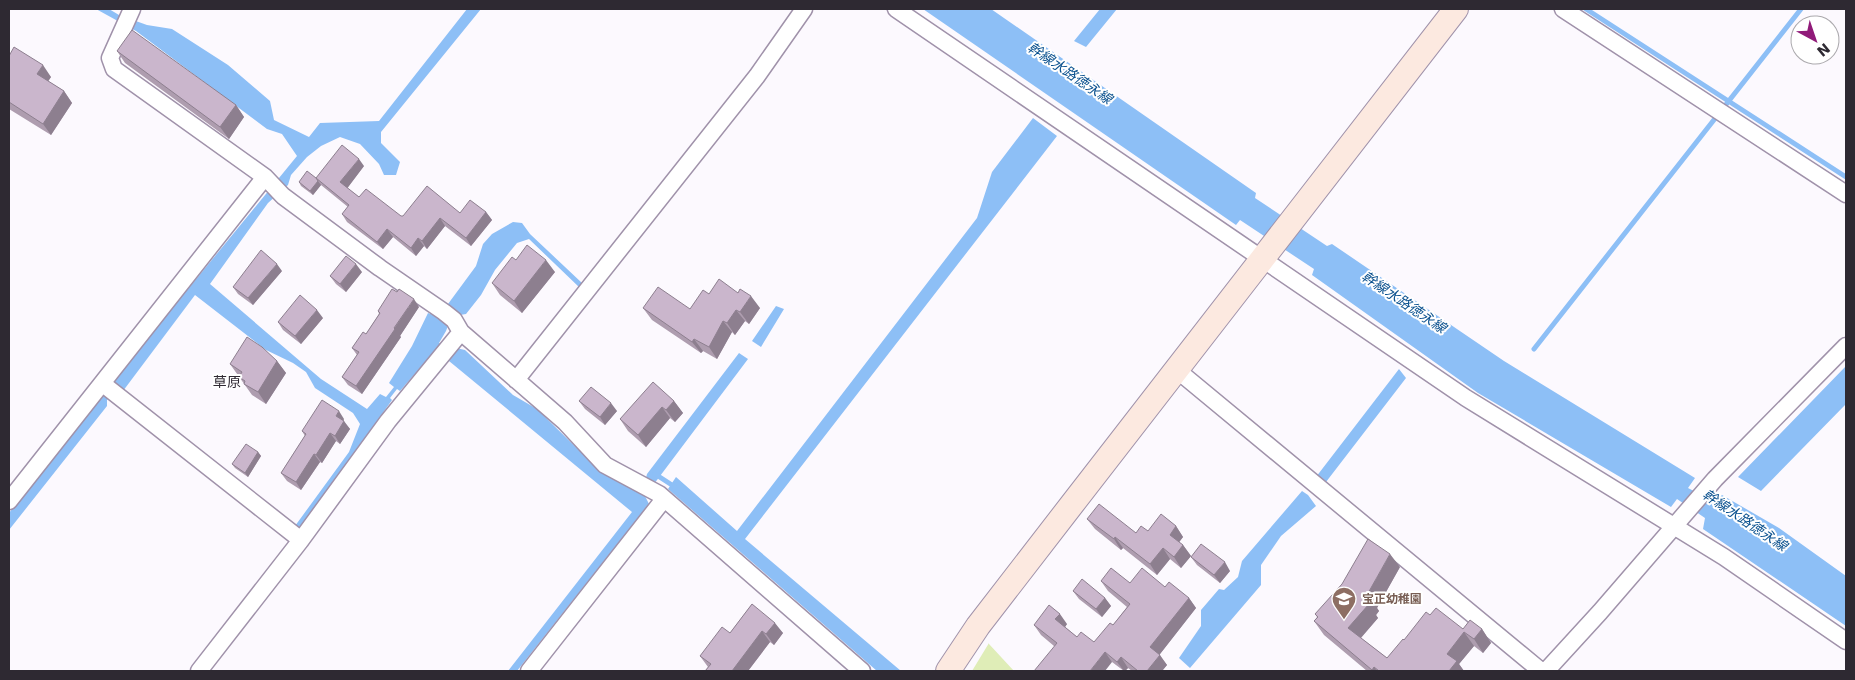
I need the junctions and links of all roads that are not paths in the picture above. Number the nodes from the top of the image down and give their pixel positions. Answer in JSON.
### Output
{"nodes":[{"id":1,"x":804,"y":9,"type":"edge"},
{"id":2,"x":896,"y":9,"type":"edge"},
{"id":3,"x":1456,"y":9,"type":"edge"},
{"id":4,"x":1563,"y":9,"type":"edge"},
{"id":5,"x":128,"y":17,"type":"edge"},
{"id":6,"x":265,"y":177,"type":"junction"},
{"id":7,"x":1846,"y":194,"type":"edge"},
{"id":8,"x":1264,"y":258,"type":"junction"},
{"id":9,"x":450,"y":332,"type":"junction"},
{"id":10,"x":1846,"y":346,"type":"edge"},
{"id":11,"x":1177,"y":370,"type":"junction"},
{"id":12,"x":516,"y":380,"type":"junction"},
{"id":13,"x":103,"y":384,"type":"junction"},
{"id":14,"x":664,"y":499,"type":"junction"},
{"id":15,"x":9,"y":501,"type":"edge"},
{"id":16,"x":1675,"y":527,"type":"junction"},
{"id":17,"x":301,"y":540,"type":"junction"},
{"id":18,"x":1846,"y":641,"type":"edge"},
{"id":19,"x":199,"y":671,"type":"edge"},
{"id":20,"x":529,"y":671,"type":"edge"},
{"id":21,"x":862,"y":671,"type":"edge"},
{"id":22,"x":948,"y":671,"type":"edge"},
{"id":23,"x":1541,"y":671,"type":"edge"},
{"id":24,"x":1546,"y":671,"type":"edge"}],
"edges":[{"from":1,"to":12,"type":"street"},
{"from":2,"to":8,"type":"street"},
{"from":3,"to":8,"type":"street"},
{"from":4,"to":7,"type":"street"},
{"from":5,"to":6,"type":"street"},
{"from":6,"to":9,"type":"street"},
{"from":6,"to":13,"type":"street"},
{"from":8,"to":11,"type":"street"},
{"from":8,"to":16,"type":"street"},
{"from":9,"to":12,"type":"street"},
{"from":9,"to":17,"type":"street"},
{"from":10,"to":16,"type":"street"},
{"from":11,"to":22,"type":"street"},
{"from":11,"to":23,"type":"street"},
{"from":12,"to":14,"type":"street"},
{"from":13,"to":15,"type":"street"},
{"from":13,"to":17,"type":"street"},
{"from":14,"to":20,"type":"street"},
{"from":14,"to":21,"type":"street"},
{"from":16,"to":18,"type":"street"},
{"from":16,"to":24,"type":"street"},
{"from":17,"to":19,"type":"street"}]}
